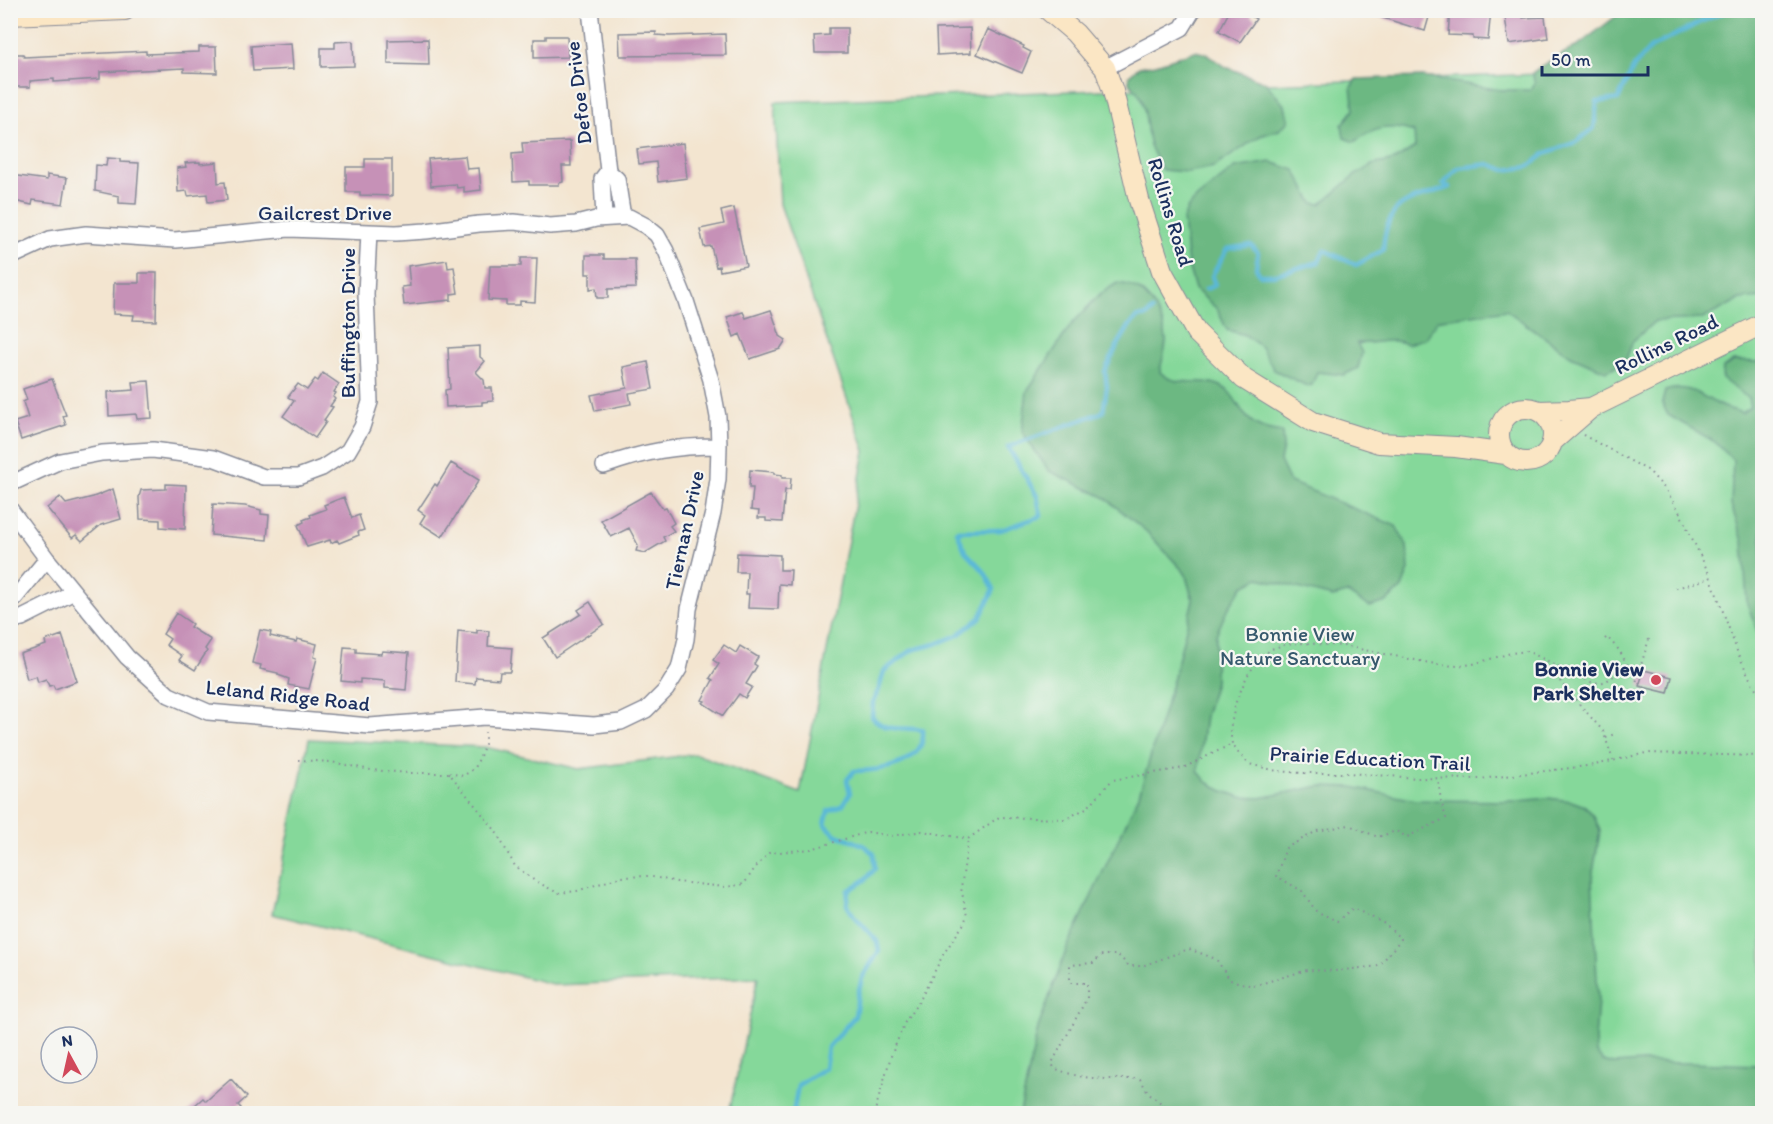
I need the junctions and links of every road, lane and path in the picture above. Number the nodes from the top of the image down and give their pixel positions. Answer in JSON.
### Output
{"nodes":[{"id":1,"x":125,"y":10,"type":"edge"},
{"id":2,"x":590,"y":10,"type":"edge"},
{"id":3,"x":1048,"y":10,"type":"edge"},
{"id":4,"x":1193,"y":10,"type":"edge"},
{"id":5,"x":10,"y":15,"type":"edge"},
{"id":6,"x":1105,"y":68,"type":"junction"},
{"id":7,"x":608,"y":171,"type":"junction"},
{"id":8,"x":623,"y":217,"type":"junction"},
{"id":9,"x":604,"y":218,"type":"junction"},
{"id":10,"x":369,"y":232,"type":"junction"},
{"id":11,"x":11,"y":256,"type":"edge"},
{"id":12,"x":1762,"y":324,"type":"edge"},
{"id":13,"x":1591,"y":408,"type":"junction"},
{"id":14,"x":1539,"y":411,"type":"junction"},
{"id":15,"x":1502,"y":422,"type":"junction"},
{"id":16,"x":1582,"y":434,"type":"dead end"},
{"id":17,"x":1553,"y":441,"type":"junction"},
{"id":18,"x":719,"y":446,"type":"junction"},
{"id":19,"x":1456,"y":447,"type":"junction"},
{"id":20,"x":1506,"y":454,"type":"junction"},
{"id":21,"x":604,"y":466,"type":"dead end"},
{"id":22,"x":10,"y":484,"type":"edge"},
{"id":23,"x":10,"y":508,"type":"edge"},
{"id":24,"x":47,"y":560,"type":"junction"},
{"id":25,"x":1711,"y":578,"type":"junction"},
{"id":26,"x":1677,"y":588,"type":"dead end"},
{"id":27,"x":74,"y":592,"type":"junction"},
{"id":28,"x":10,"y":604,"type":"edge"},
{"id":29,"x":10,"y":621,"type":"edge"},
{"id":30,"x":1605,"y":639,"type":"dead end"},
{"id":31,"x":1649,"y":639,"type":"dead end"},
{"id":32,"x":1543,"y":660,"type":"junction"},
{"id":33,"x":1628,"y":666,"type":"junction"},
{"id":34,"x":1640,"y":668,"type":"junction"},
{"id":35,"x":1640,"y":683,"type":"dead end"},
{"id":36,"x":1762,"y":698,"type":"edge"},
{"id":37,"x":646,"y":710,"type":"joint"},
{"id":38,"x":484,"y":717,"type":"junction"},
{"id":39,"x":1614,"y":734,"type":"dead end"},
{"id":40,"x":1606,"y":738,"type":"junction"},
{"id":41,"x":1232,"y":744,"type":"junction"},
{"id":42,"x":1762,"y":756,"type":"edge"},
{"id":43,"x":298,"y":759,"type":"dead end"},
{"id":44,"x":1613,"y":760,"type":"junction"},
{"id":45,"x":449,"y":773,"type":"junction"},
{"id":46,"x":1438,"y":779,"type":"junction"},
{"id":47,"x":968,"y":839,"type":"junction"},
{"id":48,"x":874,"y":1113,"type":"edge"},
{"id":49,"x":1173,"y":1113,"type":"edge"}],
"edges":[{"from":1,"to":5,"type":"street"},
{"from":2,"to":7,"type":"street","name":"Defoe Drive"},
{"from":3,"to":6,"type":"street","name":"Rollins Road"},
{"from":4,"to":6,"type":"street"},
{"from":6,"to":19,"type":"street","name":"Rollins Road"},
{"from":7,"to":8,"type":"street","name":"Defoe Drive"},
{"from":7,"to":9,"type":"street","name":"Defoe Drive"},
{"from":8,"to":9,"type":"street","name":"Tiernan Drive"},
{"from":8,"to":18,"type":"street","name":"Tiernan Drive"},
{"from":9,"to":10,"type":"street","name":"Gailcrest Drive"},
{"from":10,"to":11,"type":"street","name":"Gailcrest Drive"},
{"from":10,"to":22,"type":"street","name":"Buffington Drive"},
{"from":12,"to":13,"type":"street","name":"Rollins Road"},
{"from":13,"to":14,"type":"street","name":"Rollins Road"},
{"from":13,"to":17,"type":"street","name":"Rollins Road"},
{"from":14,"to":15,"type":"street","name":"Rollins Road"},
{"from":14,"to":17,"type":"street"},
{"from":15,"to":19,"type":"street","name":"Rollins Road"},
{"from":15,"to":20,"type":"street"},
{"from":16,"to":25,"type":"path"},
{"from":17,"to":20,"type":"street","name":"Rollins Road"},
{"from":18,"to":21,"type":"street"},
{"from":18,"to":37,"type":"street","name":"Tiernan Drive"},
{"from":19,"to":20,"type":"street","name":"Rollins Road"},
{"from":23,"to":24,"type":"street","name":"Leland Ridge Road"},
{"from":24,"to":27,"type":"street","name":"Leland Ridge Road"},
{"from":24,"to":28,"type":"street"},
{"from":25,"to":26,"type":"path"},
{"from":25,"to":36,"type":"path"},
{"from":27,"to":29,"type":"street"},
{"from":27,"to":38,"type":"street","name":"Leland Ridge Road"},
{"from":30,"to":33,"type":"path"},
{"from":31,"to":34,"type":"path"},
{"from":32,"to":33,"type":"path"},
{"from":32,"to":40,"type":"path"},
{"from":32,"to":41,"type":"path"},
{"from":33,"to":34,"type":"path"},
{"from":34,"to":35,"type":"path"},
{"from":37,"to":38,"type":"street","name":"Leland Ridge Road"},
{"from":38,"to":45,"type":"path"},
{"from":39,"to":40,"type":"path"},
{"from":40,"to":44,"type":"path"},
{"from":41,"to":46,"type":"path","name":"Prairie Education Trail"},
{"from":41,"to":47,"type":"path"},
{"from":42,"to":44,"type":"path","name":"Prairie Education Trail"},
{"from":43,"to":45,"type":"path"},
{"from":44,"to":46,"type":"path","name":"Prairie Education Trail"},
{"from":45,"to":47,"type":"path"},
{"from":46,"to":49,"type":"path"},
{"from":47,"to":48,"type":"path"}]}
